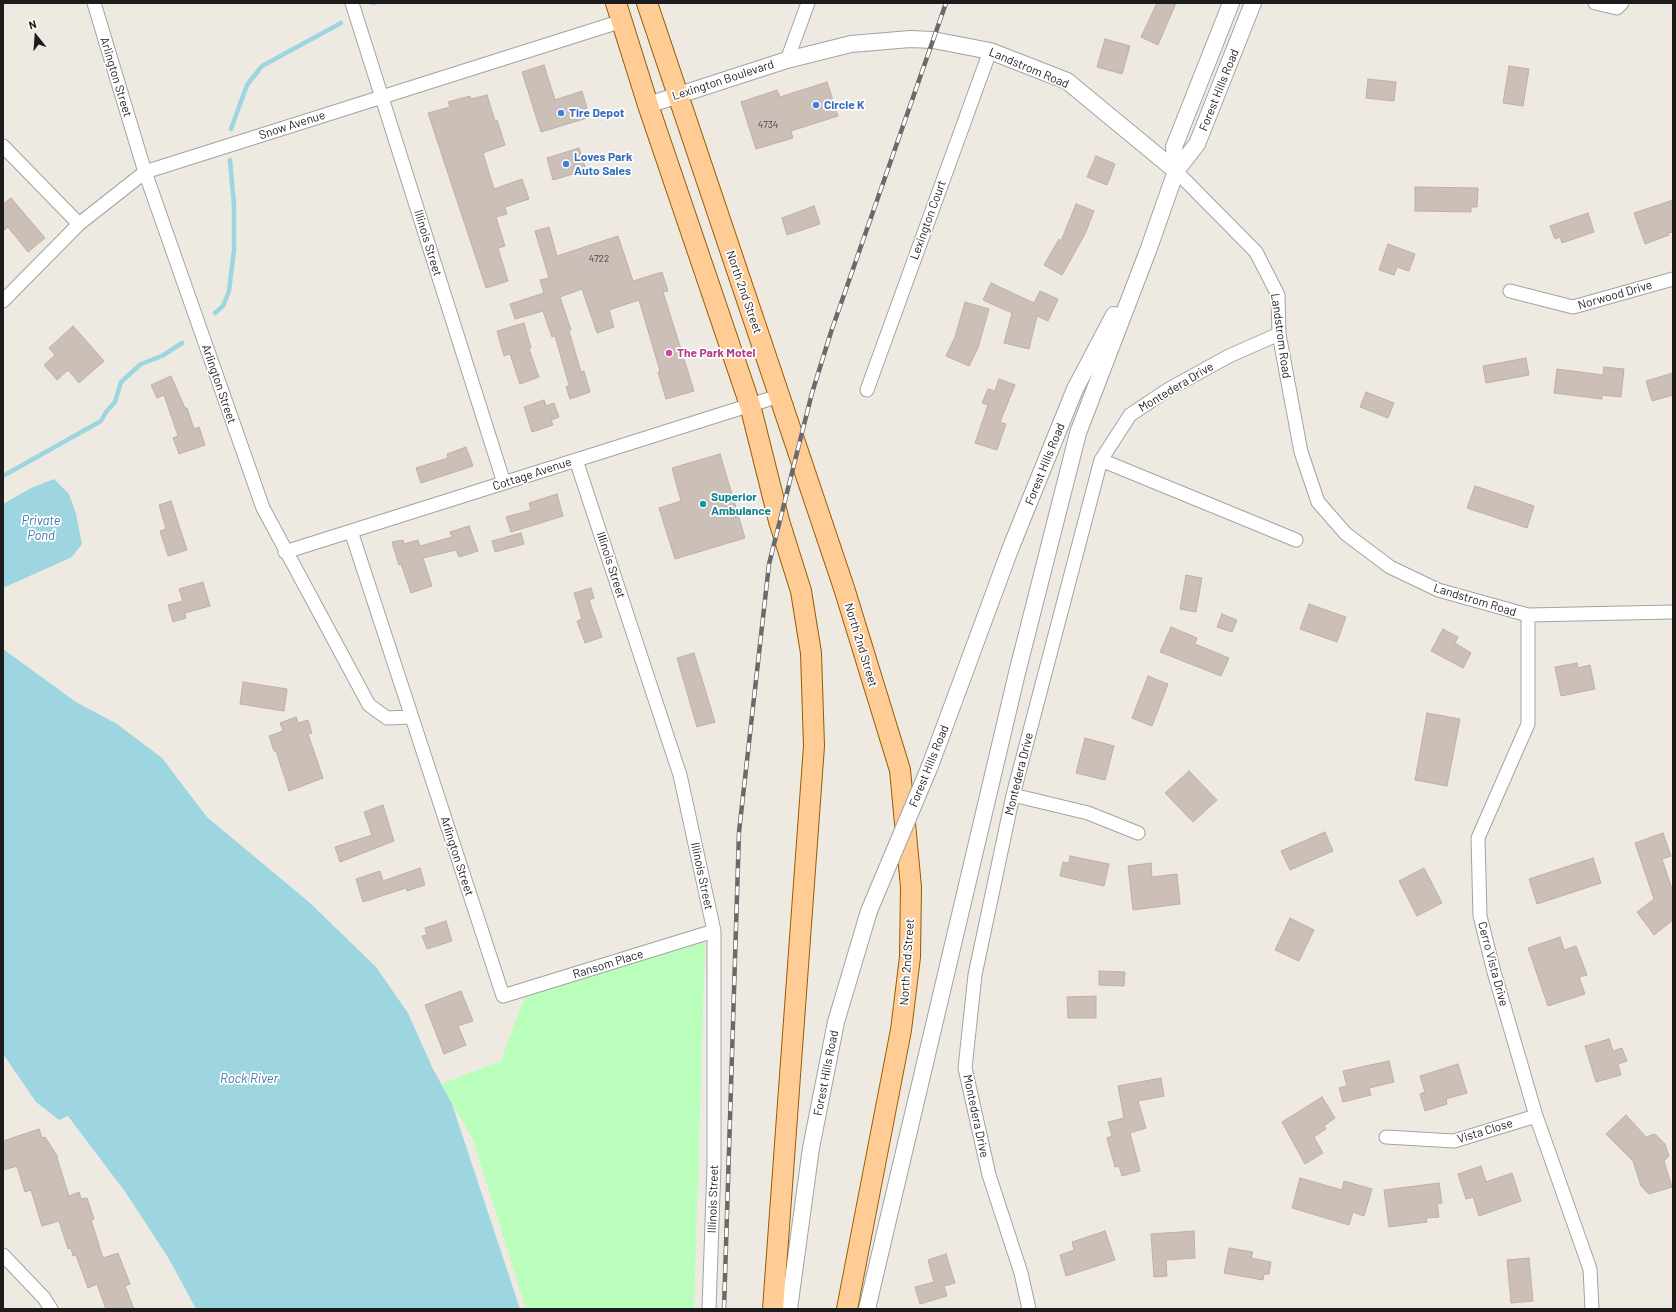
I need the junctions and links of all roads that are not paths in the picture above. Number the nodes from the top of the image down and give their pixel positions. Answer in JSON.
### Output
{"nodes":[{"id":1,"x":94,"y":3,"type":"edge"},
{"id":2,"x":352,"y":3,"type":"edge"},
{"id":3,"x":647,"y":3,"type":"edge"},
{"id":4,"x":808,"y":3,"type":"edge"},
{"id":5,"x":1231,"y":3,"type":"edge"},
{"id":6,"x":1253,"y":3,"type":"edge"},
{"id":7,"x":1595,"y":3,"type":"edge"},
{"id":8,"x":1622,"y":3,"type":"edge"},
{"id":9,"x":619,"y":12,"type":"edge"},
{"id":10,"x":990,"y":51,"type":"junction"},
{"id":11,"x":787,"y":60,"type":"junction"},
{"id":12,"x":677,"y":94,"type":"junction"},
{"id":13,"x":382,"y":96,"type":"junction"},
{"id":14,"x":648,"y":104,"type":"junction"},
{"id":15,"x":3,"y":146,"type":"edge"},
{"id":16,"x":1176,"y":171,"type":"junction"},
{"id":17,"x":145,"y":172,"type":"junction"},
{"id":18,"x":79,"y":224,"type":"junction"},
{"id":19,"x":1149,"y":248,"type":"junction"},
{"id":20,"x":1673,"y":279,"type":"edge"},
{"id":21,"x":1510,"y":291,"type":"dead end"},
{"id":22,"x":3,"y":301,"type":"edge"},
{"id":23,"x":1280,"y":334,"type":"junction"},
{"id":24,"x":867,"y":390,"type":"dead end"},
{"id":25,"x":779,"y":396,"type":"junction"},
{"id":26,"x":750,"y":406,"type":"junction"},
{"id":27,"x":576,"y":460,"type":"junction"},
{"id":28,"x":1101,"y":460,"type":"junction"},
{"id":29,"x":504,"y":483,"type":"junction"},
{"id":30,"x":351,"y":532,"type":"junction"},
{"id":31,"x":1296,"y":540,"type":"dead end"},
{"id":32,"x":286,"y":552,"type":"junction"},
{"id":33,"x":1673,"y":612,"type":"edge"},
{"id":34,"x":1528,"y":615,"type":"junction"},
{"id":35,"x":412,"y":717,"type":"junction"},
{"id":36,"x":1012,"y":795,"type":"junction"},
{"id":37,"x":1138,"y":833,"type":"dead end"},
{"id":38,"x":714,"y":931,"type":"junction"},
{"id":39,"x":502,"y":996,"type":"joint"},
{"id":40,"x":1536,"y":1116,"type":"junction"},
{"id":41,"x":1386,"y":1137,"type":"dead end"},
{"id":42,"x":3,"y":1255,"type":"edge"},
{"id":43,"x":51,"y":1309,"type":"edge"},
{"id":44,"x":709,"y":1309,"type":"edge"},
{"id":45,"x":773,"y":1309,"type":"edge"},
{"id":46,"x":789,"y":1309,"type":"edge"},
{"id":47,"x":847,"y":1309,"type":"edge"},
{"id":48,"x":867,"y":1309,"type":"edge"},
{"id":49,"x":1030,"y":1309,"type":"edge"},
{"id":50,"x":1592,"y":1309,"type":"edge"}],
"edges":[{"from":1,"to":17,"type":"street","name":"Arlington Street"},
{"from":2,"to":13,"type":"street","name":"Illinois Street"},
{"from":3,"to":12,"type":"main road","name":"North 2nd Street"},
{"from":4,"to":11,"type":"street","name":"Lexington Boulevard"},
{"from":5,"to":16,"type":"street","name":"Forest Hills Road"},
{"from":6,"to":16,"type":"street","name":"Forest Hills Road"},
{"from":7,"to":8,"type":"street"},
{"from":9,"to":13,"type":"street","name":"Snow Avenue"},
{"from":9,"to":14,"type":"main road"},
{"from":10,"to":11,"type":"street","name":"Landstrom Road"},
{"from":10,"to":16,"type":"street","name":"Landstrom Road"},
{"from":10,"to":24,"type":"street","name":"Lexington Court"},
{"from":11,"to":12,"type":"street","name":"Lexington Boulevard"},
{"from":12,"to":14,"type":"street","name":"Lexington Boulevard"},
{"from":12,"to":25,"type":"main road","name":"North 2nd Street"},
{"from":13,"to":17,"type":"street","name":"Snow Avenue"},
{"from":13,"to":29,"type":"street","name":"Illinois Street"},
{"from":14,"to":26,"type":"main road"},
{"from":15,"to":18,"type":"street"},
{"from":16,"to":19,"type":"street","name":"Forest Hills Road"},
{"from":16,"to":23,"type":"street","name":"Landstrom Road"},
{"from":17,"to":18,"type":"street","name":"Snow Avenue"},
{"from":17,"to":32,"type":"street","name":"Arlington Street"},
{"from":18,"to":22,"type":"street","name":"Snow Avenue"},
{"from":19,"to":46,"type":"street","name":"Forest Hills Road","bridge":true},
{"from":19,"to":48,"type":"street","name":"Forest Hills Road"},
{"from":20,"to":21,"type":"street","name":"Norwood Drive"},
{"from":23,"to":28,"type":"street","name":"Montedera Drive"},
{"from":23,"to":34,"type":"street","name":"Landstrom Road"},
{"from":25,"to":26,"type":"street","name":"Cottage Avenue"},
{"from":25,"to":47,"type":"main road","name":"North 2nd Street"},
{"from":26,"to":27,"type":"street","name":"Cottage Avenue"},
{"from":26,"to":45,"type":"main road"},
{"from":27,"to":29,"type":"street","name":"Cottage Avenue"},
{"from":27,"to":38,"type":"street","name":"Illinois Street"},
{"from":28,"to":31,"type":"street"},
{"from":28,"to":36,"type":"street","name":"Montedera Drive"},
{"from":29,"to":30,"type":"street","name":"Cottage Avenue"},
{"from":30,"to":32,"type":"street","name":"Cottage Avenue"},
{"from":30,"to":35,"type":"street","name":"Arlington Street"},
{"from":32,"to":35,"type":"street","name":"Arlington Street"},
{"from":33,"to":34,"type":"street","name":"Landstrom Road"},
{"from":34,"to":40,"type":"street","name":"Cerro Vista Drive"},
{"from":35,"to":39,"type":"street","name":"Arlington Street"},
{"from":36,"to":37,"type":"street"},
{"from":36,"to":49,"type":"street","name":"Montedera Drive"},
{"from":38,"to":39,"type":"street","name":"Ransom Place"},
{"from":38,"to":44,"type":"street","name":"Illinois Street"},
{"from":40,"to":41,"type":"street","name":"Vista Close"},
{"from":40,"to":50,"type":"street","name":"Cerro Vista Drive"},
{"from":42,"to":43,"type":"street"}]}
